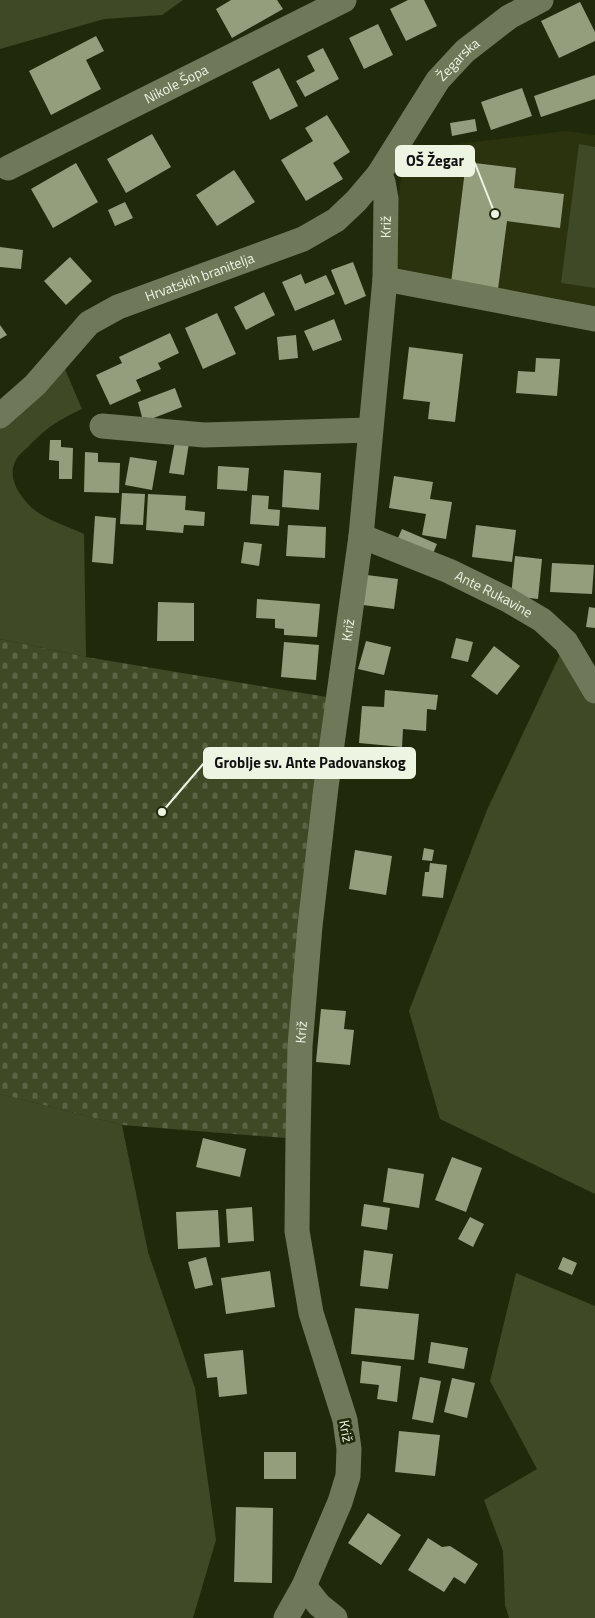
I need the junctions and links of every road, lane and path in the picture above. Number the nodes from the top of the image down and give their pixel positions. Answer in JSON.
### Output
{"nodes":[{"id":1,"x":344,"y":0,"type":"edge"},
{"id":2,"x":541,"y":0,"type":"edge"},
{"id":3,"x":505,"y":9,"type":"edge"},
{"id":4,"x":398,"y":142,"type":"joint"},
{"id":5,"x":8,"y":168,"type":"dead end"},
{"id":6,"x":379,"y":174,"type":"junction"},
{"id":7,"x":385,"y":279,"type":"junction"},
{"id":8,"x":595,"y":319,"type":"edge"},
{"id":9,"x":0,"y":416,"type":"edge"},
{"id":10,"x":102,"y":426,"type":"dead end"},
{"id":11,"x":370,"y":430,"type":"junction"},
{"id":12,"x":360,"y":536,"type":"junction"},
{"id":13,"x":595,"y":691,"type":"edge"},
{"id":14,"x":304,"y":1586,"type":"junction"},
{"id":15,"x":286,"y":1618,"type":"edge"},
{"id":16,"x":335,"y":1618,"type":"edge"}],
"edges":[{"from":1,"to":5,"type":"street","name":"Nikole Šopa"},
{"from":2,"to":3,"type":"street","name":"Žegarska"},
{"from":3,"to":4,"type":"street","name":"Žegarska"},
{"from":4,"to":6,"type":"street","name":"Hrvatskih branitelja"},
{"from":6,"to":7,"type":"street","name":"Križ"},
{"from":6,"to":9,"type":"street","name":"Hrvatskih branitelja"},
{"from":7,"to":8,"type":"street"},
{"from":7,"to":11,"type":"street","name":"Križ"},
{"from":10,"to":11,"type":"street"},
{"from":11,"to":12,"type":"street","name":"Križ"},
{"from":12,"to":13,"type":"street","name":"Ante Rukavine"},
{"from":12,"to":14,"type":"street","name":"Križ"},
{"from":14,"to":15,"type":"street","name":"Križ"},
{"from":14,"to":16,"type":"street"}]}
